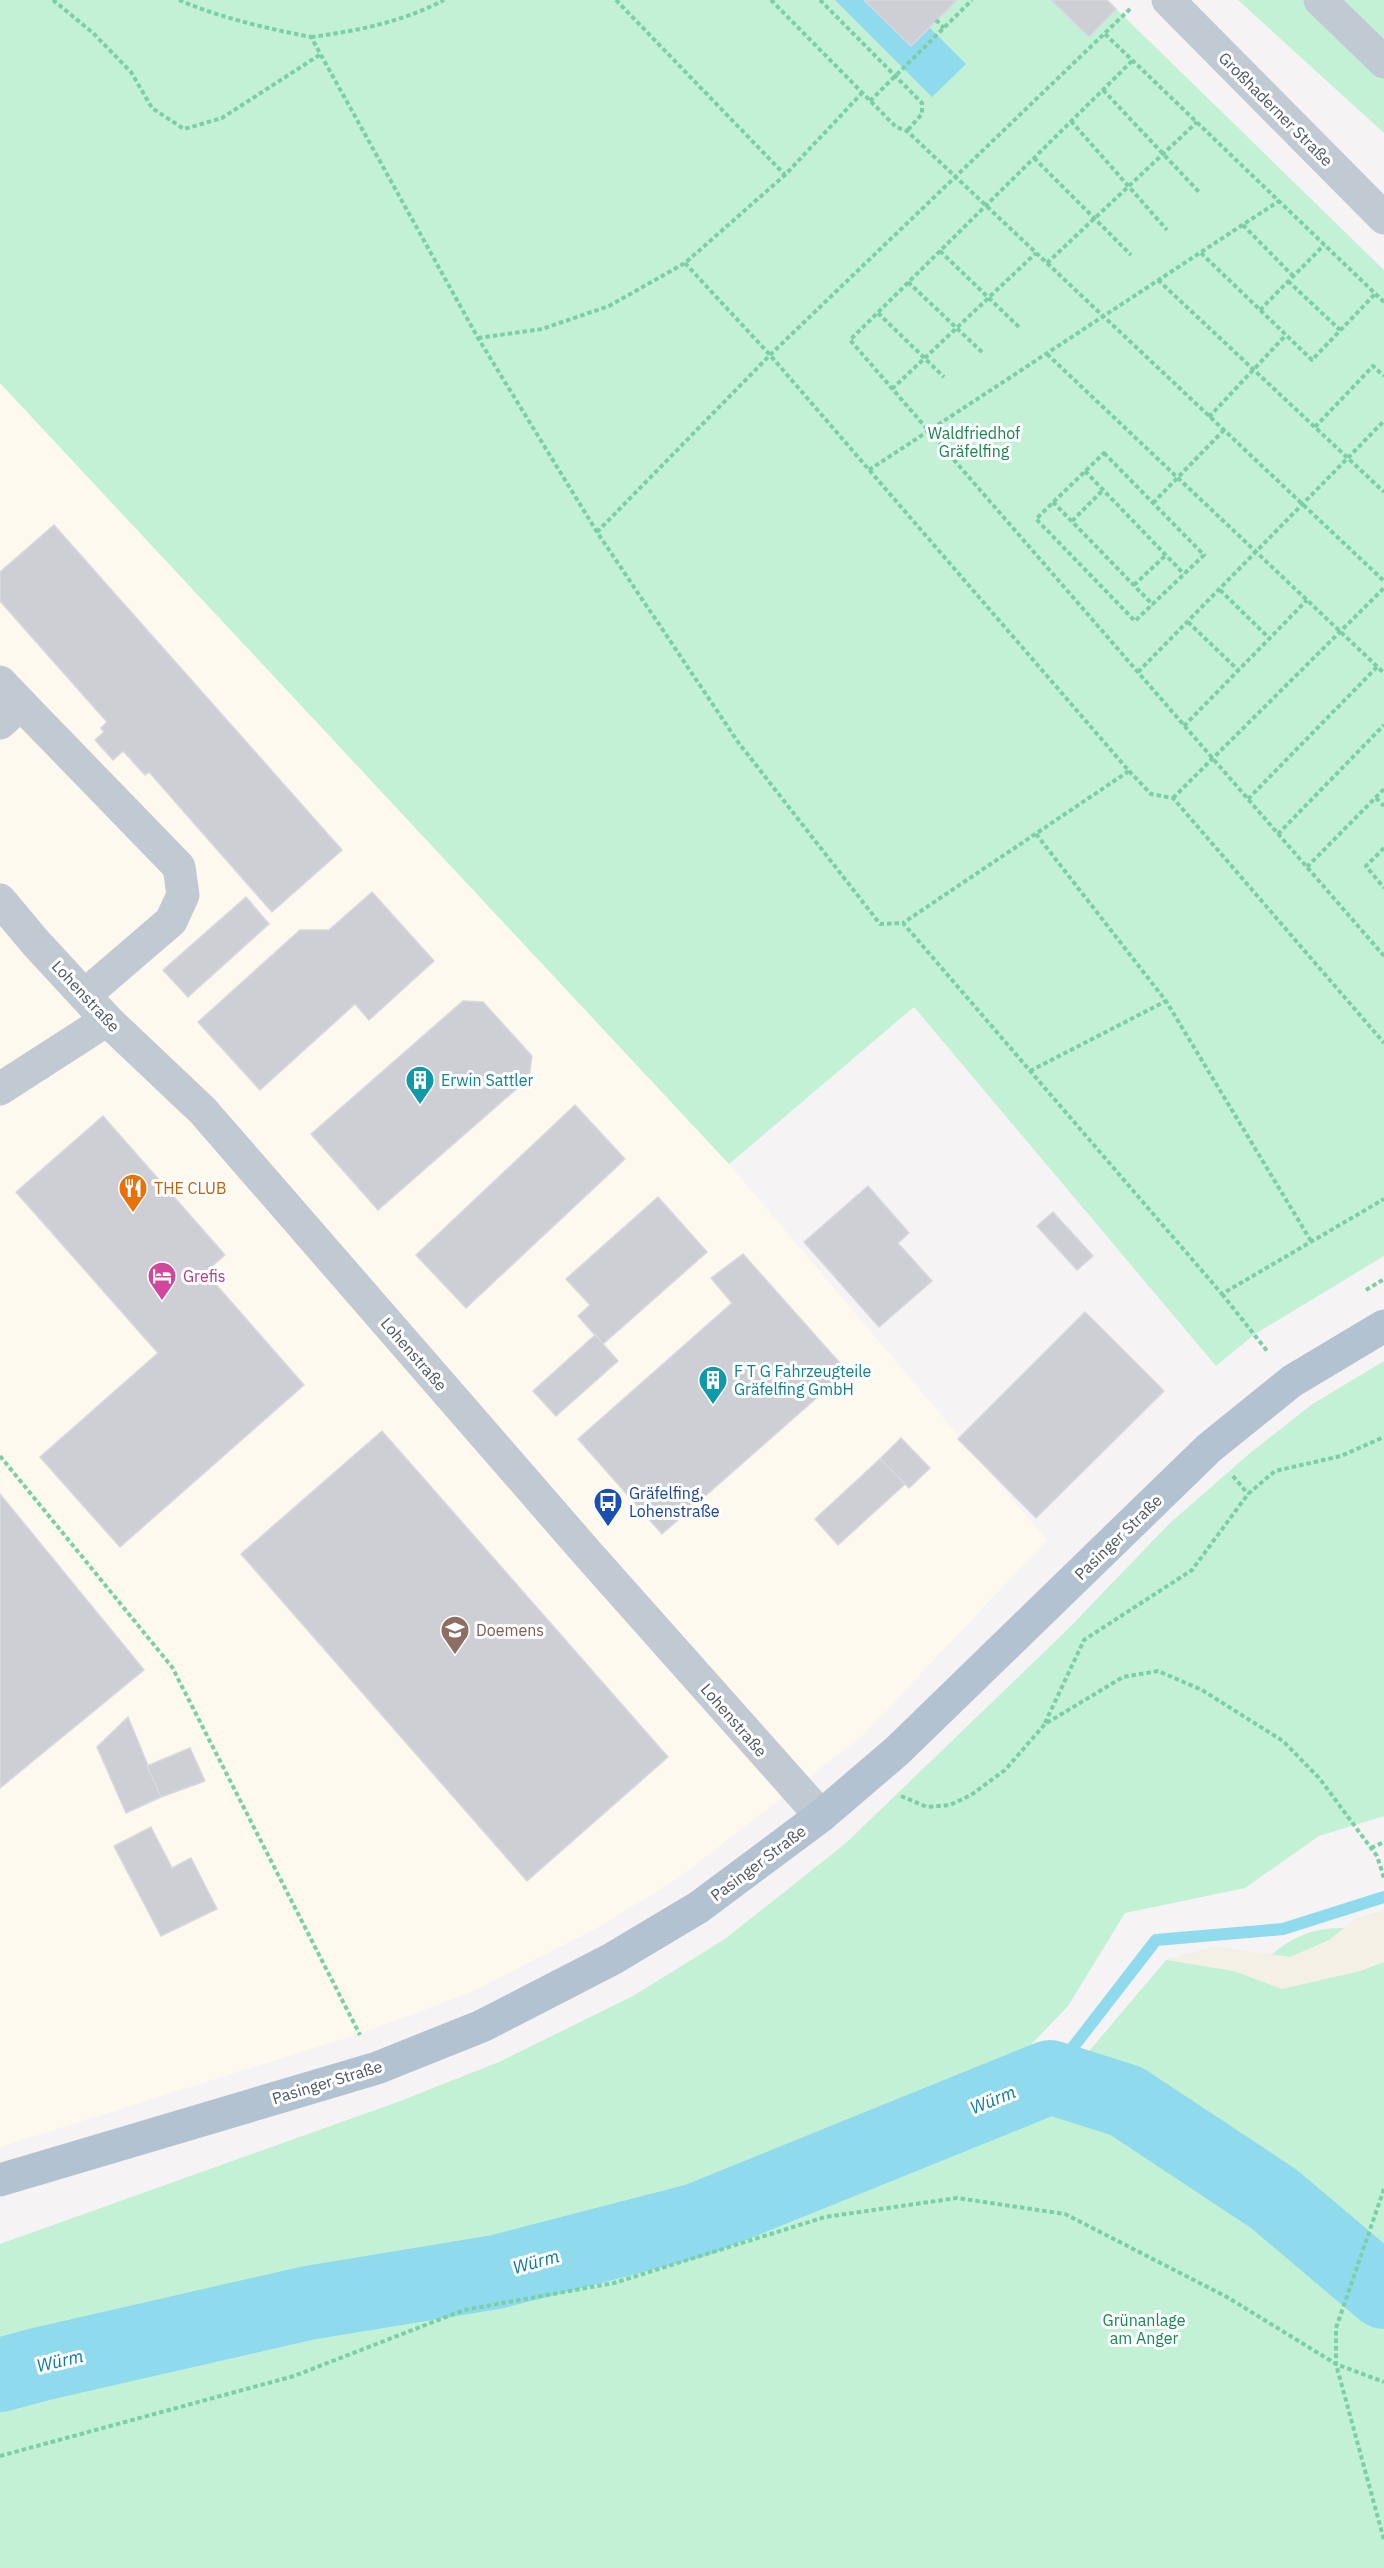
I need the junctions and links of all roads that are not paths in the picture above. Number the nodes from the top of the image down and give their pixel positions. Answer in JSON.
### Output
{"nodes":[{"id":1,"x":1168,"y":0,"type":"edge"},
{"id":2,"x":1320,"y":0,"type":"edge"},
{"id":3,"x":1384,"y":62,"type":"edge"},
{"id":4,"x":1384,"y":218,"type":"edge"},
{"id":5,"x":7,"y":703,"type":"edge"},
{"id":6,"x":0,"y":900,"type":"edge"},
{"id":7,"x":86,"y":994,"type":"junction"},
{"id":8,"x":107,"y":1020,"type":"junction"},
{"id":9,"x":0,"y":1089,"type":"edge"},
{"id":10,"x":1384,"y":1326,"type":"edge"},
{"id":11,"x":821,"y":1816,"type":"junction"},
{"id":12,"x":0,"y":2180,"type":"edge"}],
"edges":[{"from":1,"to":4,"type":"street","name":"Großhaderner Straße"},
{"from":2,"to":3,"type":"street"},
{"from":5,"to":7,"type":"street"},
{"from":6,"to":7,"type":"street","name":"Lohenstraße"},
{"from":7,"to":8,"type":"street","name":"Lohenstraße"},
{"from":8,"to":9,"type":"street"},
{"from":8,"to":11,"type":"street","name":"Lohenstraße"},
{"from":10,"to":11,"type":"main road","name":"Pasinger Straße"},
{"from":11,"to":12,"type":"main road","name":"Pasinger Straße"}]}
